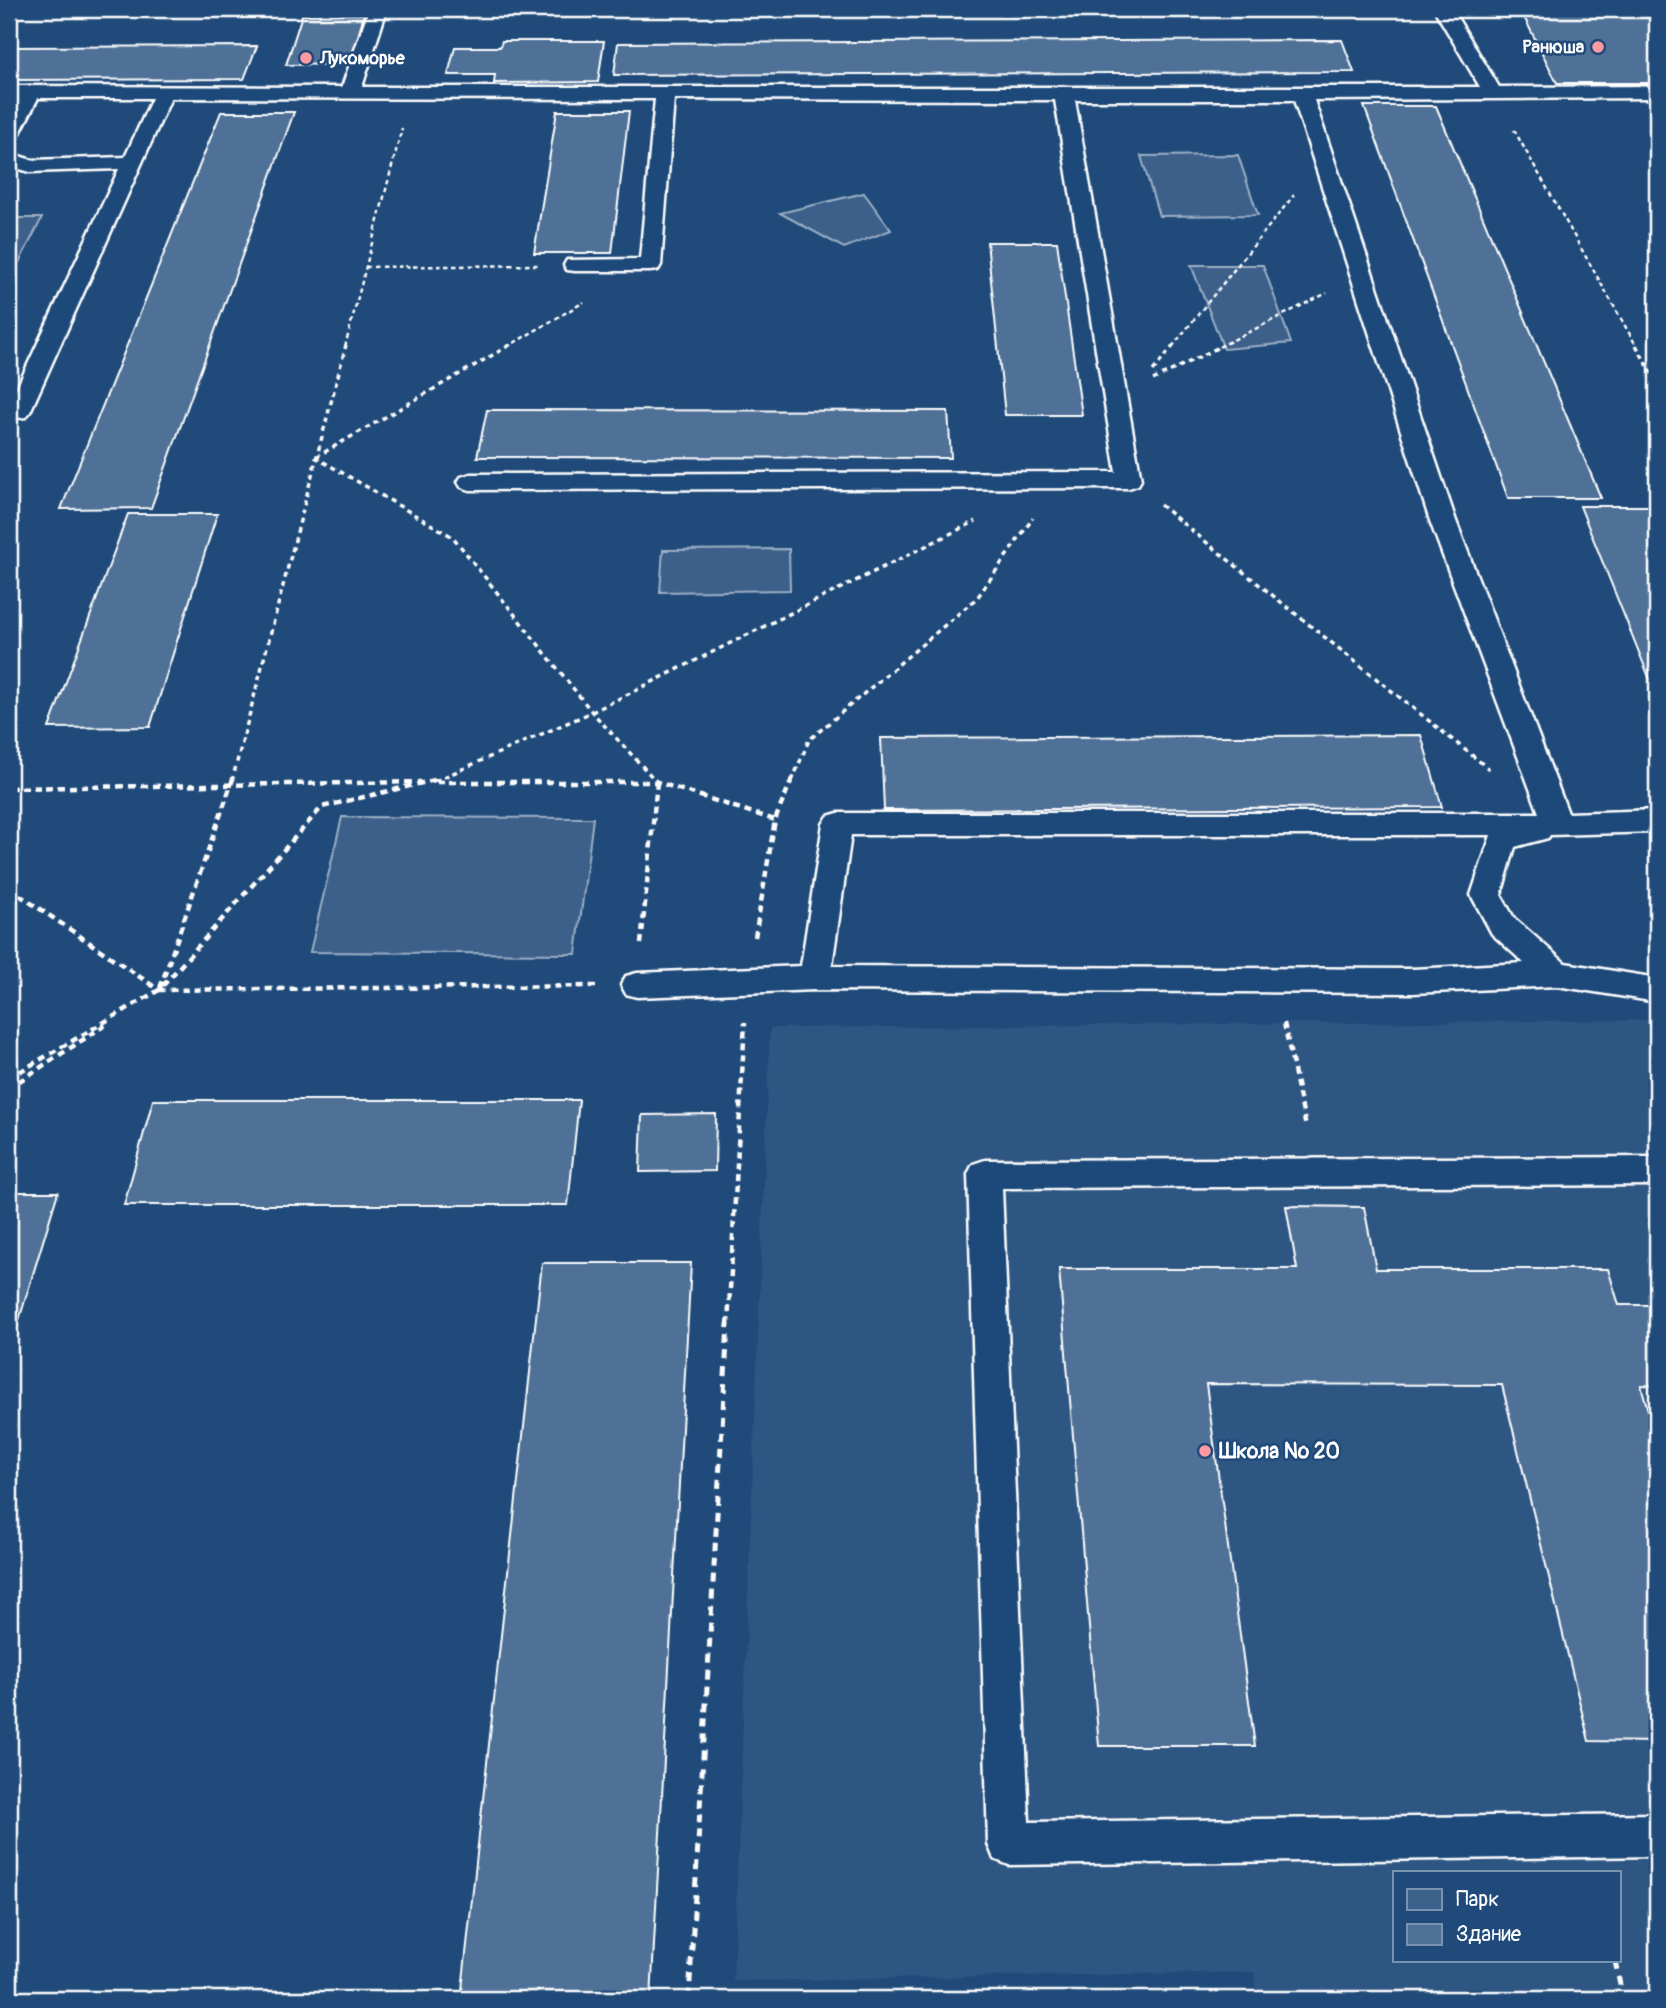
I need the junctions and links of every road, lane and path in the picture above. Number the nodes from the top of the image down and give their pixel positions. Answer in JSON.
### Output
{"nodes":[{"id":1,"x":378,"y":9,"type":"edge"},
{"id":2,"x":1443,"y":9,"type":"edge"},
{"id":3,"x":9,"y":92,"type":"edge"},
{"id":4,"x":31,"y":92,"type":"junction"},
{"id":5,"x":1657,"y":92,"type":"edge"},
{"id":6,"x":164,"y":93,"type":"junction"},
{"id":7,"x":350,"y":93,"type":"junction"},
{"id":8,"x":411,"y":93,"type":"junction"},
{"id":9,"x":665,"y":93,"type":"junction"},
{"id":10,"x":1493,"y":93,"type":"junction"},
{"id":11,"x":1064,"y":94,"type":"junction"},
{"id":12,"x":1302,"y":94,"type":"junction"},
{"id":13,"x":9,"y":135,"type":"edge"},
{"id":14,"x":9,"y":159,"type":"edge"},
{"id":15,"x":1323,"y":159,"type":"junction"},
{"id":16,"x":132,"y":163,"type":"junction"},
{"id":17,"x":575,"y":265,"type":"joint"},
{"id":18,"x":650,"y":265,"type":"junction"},
{"id":19,"x":365,"y":267,"type":"junction"},
{"id":20,"x":1362,"y":275,"type":"junction"},
{"id":21,"x":1657,"y":382,"type":"edge"},
{"id":22,"x":1140,"y":386,"type":"junction"},
{"id":23,"x":13,"y":412,"type":"edge"},
{"id":24,"x":1118,"y":414,"type":"junction"},
{"id":25,"x":9,"y":434,"type":"edge"},
{"id":26,"x":315,"y":457,"type":"junction"},
{"id":27,"x":1059,"y":480,"type":"junction"},
{"id":28,"x":1129,"y":480,"type":"junction"},
{"id":29,"x":470,"y":482,"type":"dead end"},
{"id":30,"x":985,"y":516,"type":"dead end"},
{"id":31,"x":592,"y":712,"type":"junction"},
{"id":32,"x":1493,"y":772,"type":"dead end"},
{"id":33,"x":432,"y":782,"type":"junction"},
{"id":34,"x":657,"y":782,"type":"junction"},
{"id":35,"x":232,"y":786,"type":"junction"},
{"id":36,"x":9,"y":788,"type":"edge"},
{"id":37,"x":775,"y":820,"type":"junction"},
{"id":38,"x":1657,"y":821,"type":"edge"},
{"id":39,"x":1558,"y":824,"type":"junction"},
{"id":40,"x":9,"y":888,"type":"edge"},
{"id":41,"x":1557,"y":974,"type":"junction"},
{"id":42,"x":816,"y":978,"type":"junction"},
{"id":43,"x":747,"y":981,"type":"junction"},
{"id":44,"x":1275,"y":981,"type":"junction"},
{"id":45,"x":637,"y":985,"type":"junction"},
{"id":46,"x":159,"y":990,"type":"junction"},
{"id":47,"x":1657,"y":990,"type":"edge"},
{"id":48,"x":9,"y":1078,"type":"edge"},
{"id":49,"x":9,"y":1088,"type":"edge"},
{"id":50,"x":1657,"y":1171,"type":"edge"},
{"id":51,"x":1316,"y":1172,"type":"junction"},
{"id":52,"x":1657,"y":1835,"type":"edge"},
{"id":53,"x":1615,"y":1962,"type":"edge"},
{"id":54,"x":689,"y":1999,"type":"edge"},
{"id":55,"x":1623,"y":1999,"type":"edge"}],
"edges":[{"from":1,"to":7,"type":"lane"},
{"from":2,"to":10,"type":"lane"},
{"from":3,"to":4,"type":"lane"},
{"from":4,"to":6,"type":"lane"},
{"from":4,"to":13,"type":"lane"},
{"from":5,"to":10,"type":"lane"},
{"from":6,"to":7,"type":"lane"},
{"from":6,"to":16,"type":"lane"},
{"from":7,"to":8,"type":"lane"},
{"from":8,"to":9,"type":"lane"},
{"from":8,"to":19,"type":"path"},
{"from":9,"to":11,"type":"lane"},
{"from":9,"to":18,"type":"lane"},
{"from":10,"to":12,"type":"lane"},
{"from":10,"to":21,"type":"path"},
{"from":11,"to":12,"type":"lane"},
{"from":11,"to":24,"type":"lane"},
{"from":12,"to":15,"type":"lane"},
{"from":14,"to":16,"type":"lane"},
{"from":15,"to":20,"type":"lane"},
{"from":15,"to":22,"type":"path"},
{"from":16,"to":23,"type":"lane"},
{"from":17,"to":18,"type":"lane"},
{"from":17,"to":19,"type":"path"},
{"from":18,"to":26,"type":"path"},
{"from":19,"to":26,"type":"path"},
{"from":20,"to":22,"type":"path"},
{"from":20,"to":39,"type":"lane"},
{"from":22,"to":24,"type":"path"},
{"from":23,"to":25,"type":"lane"},
{"from":24,"to":28,"type":"lane"},
{"from":26,"to":31,"type":"path"},
{"from":26,"to":35,"type":"path"},
{"from":27,"to":28,"type":"lane"},
{"from":27,"to":29,"type":"lane"},
{"from":27,"to":37,"type":"path"},
{"from":28,"to":32,"type":"path"},
{"from":30,"to":31,"type":"path"},
{"from":31,"to":33,"type":"path"},
{"from":31,"to":34,"type":"path"},
{"from":33,"to":34,"type":"path"},
{"from":33,"to":35,"type":"path"},
{"from":33,"to":46,"type":"path"},
{"from":34,"to":37,"type":"path"},
{"from":34,"to":45,"type":"path"},
{"from":35,"to":36,"type":"path"},
{"from":35,"to":46,"type":"path"},
{"from":37,"to":43,"type":"path"},
{"from":38,"to":39,"type":"lane"},
{"from":39,"to":41,"type":"lane"},
{"from":39,"to":42,"type":"lane"},
{"from":40,"to":46,"type":"path"},
{"from":41,"to":44,"type":"lane"},
{"from":41,"to":47,"type":"lane"},
{"from":42,"to":43,"type":"lane"},
{"from":42,"to":44,"type":"lane"},
{"from":43,"to":45,"type":"lane"},
{"from":43,"to":54,"type":"path"},
{"from":44,"to":51,"type":"path"},
{"from":45,"to":46,"type":"path"},
{"from":46,"to":48,"type":"path"},
{"from":46,"to":49,"type":"path"},
{"from":50,"to":51,"type":"lane"},
{"from":51,"to":52,"type":"lane"},
{"from":53,"to":55,"type":"path"}]}
